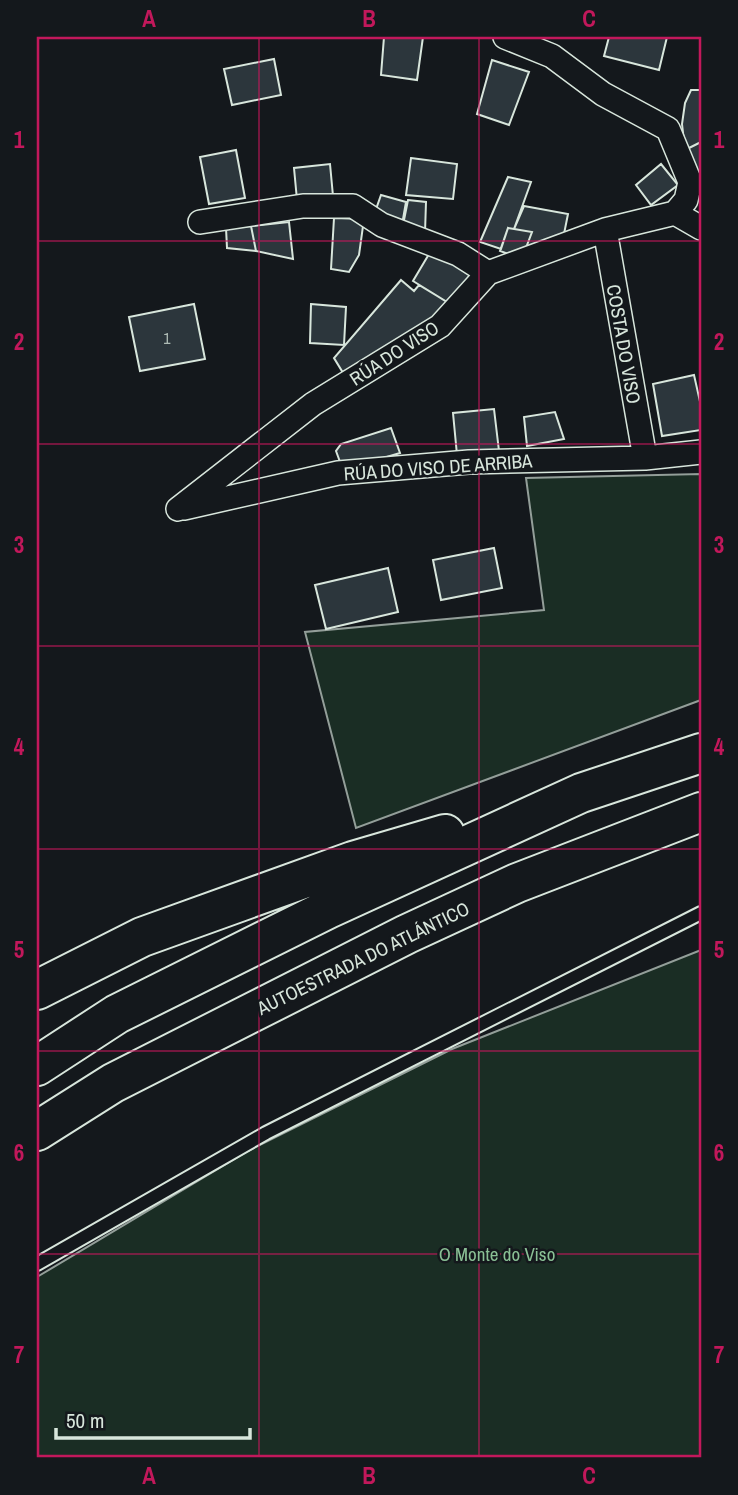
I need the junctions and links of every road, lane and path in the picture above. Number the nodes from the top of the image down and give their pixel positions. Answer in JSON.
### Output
{"nodes":[{"id":1,"x":505,"y":37,"type":"edge"},
{"id":2,"x":675,"y":213,"type":"junction"},
{"id":3,"x":200,"y":222,"type":"dead end"},
{"id":4,"x":701,"y":228,"type":"edge"},
{"id":5,"x":605,"y":230,"type":"junction"},
{"id":6,"x":488,"y":273,"type":"junction"},
{"id":7,"x":701,"y":452,"type":"edge"},
{"id":8,"x":645,"y":458,"type":"junction"},
{"id":9,"x":178,"y":509,"type":"joint"},
{"id":10,"x":701,"y":753,"type":"edge"},
{"id":11,"x":581,"y":793,"type":"junction"},
{"id":12,"x":701,"y":812,"type":"edge"},
{"id":13,"x":701,"y":913,"type":"edge"},
{"id":14,"x":37,"y":990,"type":"edge"},
{"id":15,"x":37,"y":1066,"type":"edge"},
{"id":16,"x":37,"y":1132,"type":"edge"},
{"id":17,"x":37,"y":1264,"type":"edge"}],
"edges":[{"from":1,"to":2,"type":"street"},
{"from":2,"to":4,"type":"street"},
{"from":2,"to":5,"type":"street","name":"RÚA DO VISO"},
{"from":3,"to":6,"type":"street"},
{"from":5,"to":6,"type":"street","name":"RÚA DO VISO"},
{"from":5,"to":8,"type":"street","name":"COSTA DO VISO"},
{"from":6,"to":9,"type":"street","name":"RÚA DO VISO"},
{"from":7,"to":8,"type":"street","name":"RÚA DO VISO DE ARRIBA"},
{"from":8,"to":9,"type":"street","name":"RÚA DO VISO DE ARRIBA"},
{"from":10,"to":11,"type":"highway"},
{"from":11,"to":14,"type":"highway"},
{"from":11,"to":15,"type":"highway"},
{"from":12,"to":16,"type":"highway","name":"AUTOESTRADA DO ATLÁNTICO"},
{"from":13,"to":17,"type":"lane"}]}
